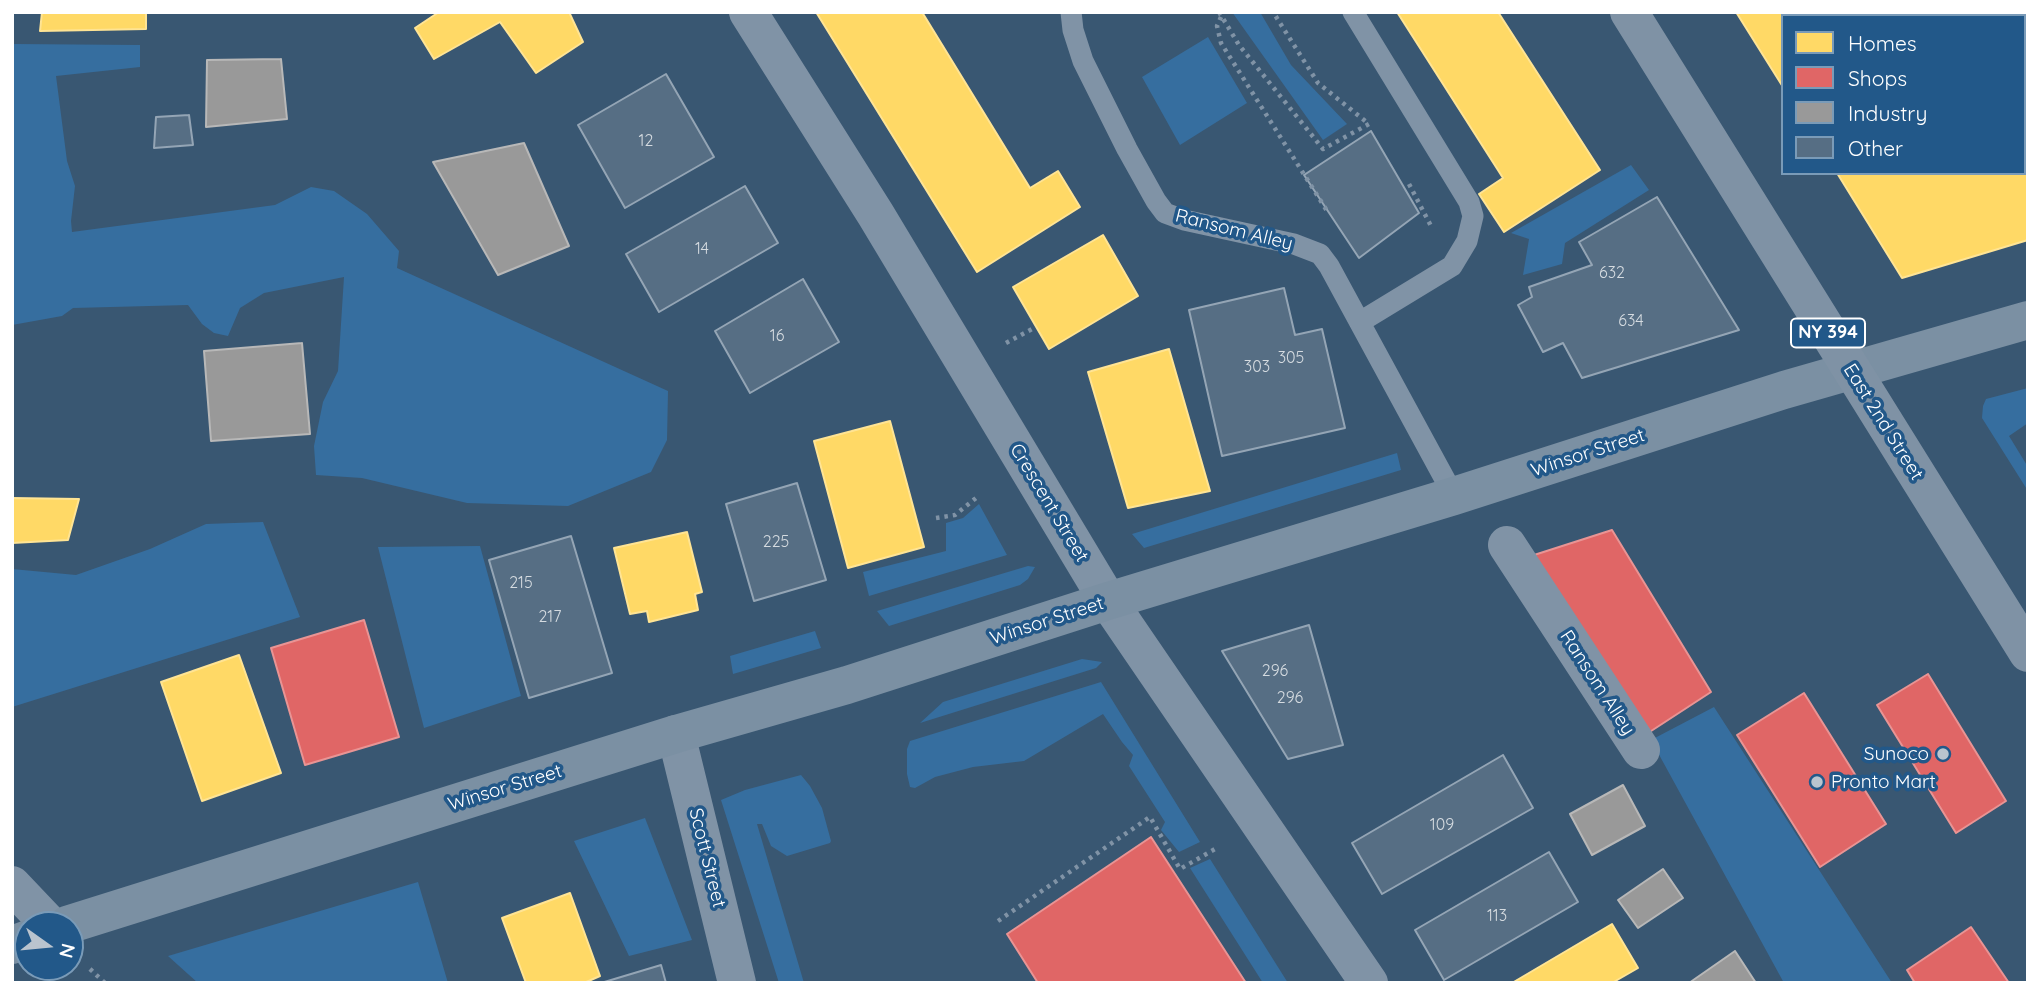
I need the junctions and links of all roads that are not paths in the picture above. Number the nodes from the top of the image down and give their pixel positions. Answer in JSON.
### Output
{"nodes":[{"id":1,"x":748,"y":12,"type":"edge"},
{"id":2,"x":1071,"y":12,"type":"edge"},
{"id":3,"x":1353,"y":12,"type":"edge"},
{"id":4,"x":1629,"y":12,"type":"edge"},
{"id":5,"x":2028,"y":320,"type":"edge"},
{"id":6,"x":1360,"y":322,"type":"junction"},
{"id":7,"x":1851,"y":370,"type":"junction"},
{"id":8,"x":1454,"y":496,"type":"junction"},
{"id":9,"x":1507,"y":545,"type":"dead end"},
{"id":10,"x":1108,"y":601,"type":"junction"},
{"id":11,"x":2028,"y":653,"type":"edge"},
{"id":12,"x":676,"y":734,"type":"junction"},
{"id":13,"x":1641,"y":750,"type":"dead end"},
{"id":14,"x":12,"y":885,"type":"edge"},
{"id":15,"x":37,"y":911,"type":"edge"},
{"id":16,"x":84,"y":920,"type":"edge"},
{"id":17,"x":737,"y":983,"type":"edge"},
{"id":18,"x":1369,"y":983,"type":"edge"}],
"edges":[{"from":1,"to":10,"type":"street","name":"Crescent Street"},
{"from":2,"to":6,"type":"lane","name":"Ransom Alley"},
{"from":3,"to":6,"type":"lane"},
{"from":4,"to":7,"type":"main road","name":"East 2nd Street","number":"NY 394"},
{"from":5,"to":7,"type":"street","name":"Winsor Street"},
{"from":6,"to":8,"type":"lane","name":"Ransom Alley"},
{"from":7,"to":8,"type":"street","name":"Winsor Street"},
{"from":7,"to":11,"type":"main road","name":"East 2nd Street","number":"NY 394"},
{"from":8,"to":10,"type":"street","name":"Winsor Street"},
{"from":9,"to":13,"type":"street","name":"Ransom Alley"},
{"from":10,"to":12,"type":"street","name":"Winsor Street"},
{"from":10,"to":18,"type":"street","name":"Crescent Street"},
{"from":12,"to":16,"type":"street","name":"Winsor Street"},
{"from":12,"to":17,"type":"street","name":"Scott Street"},
{"from":14,"to":15,"type":"street"}]}
